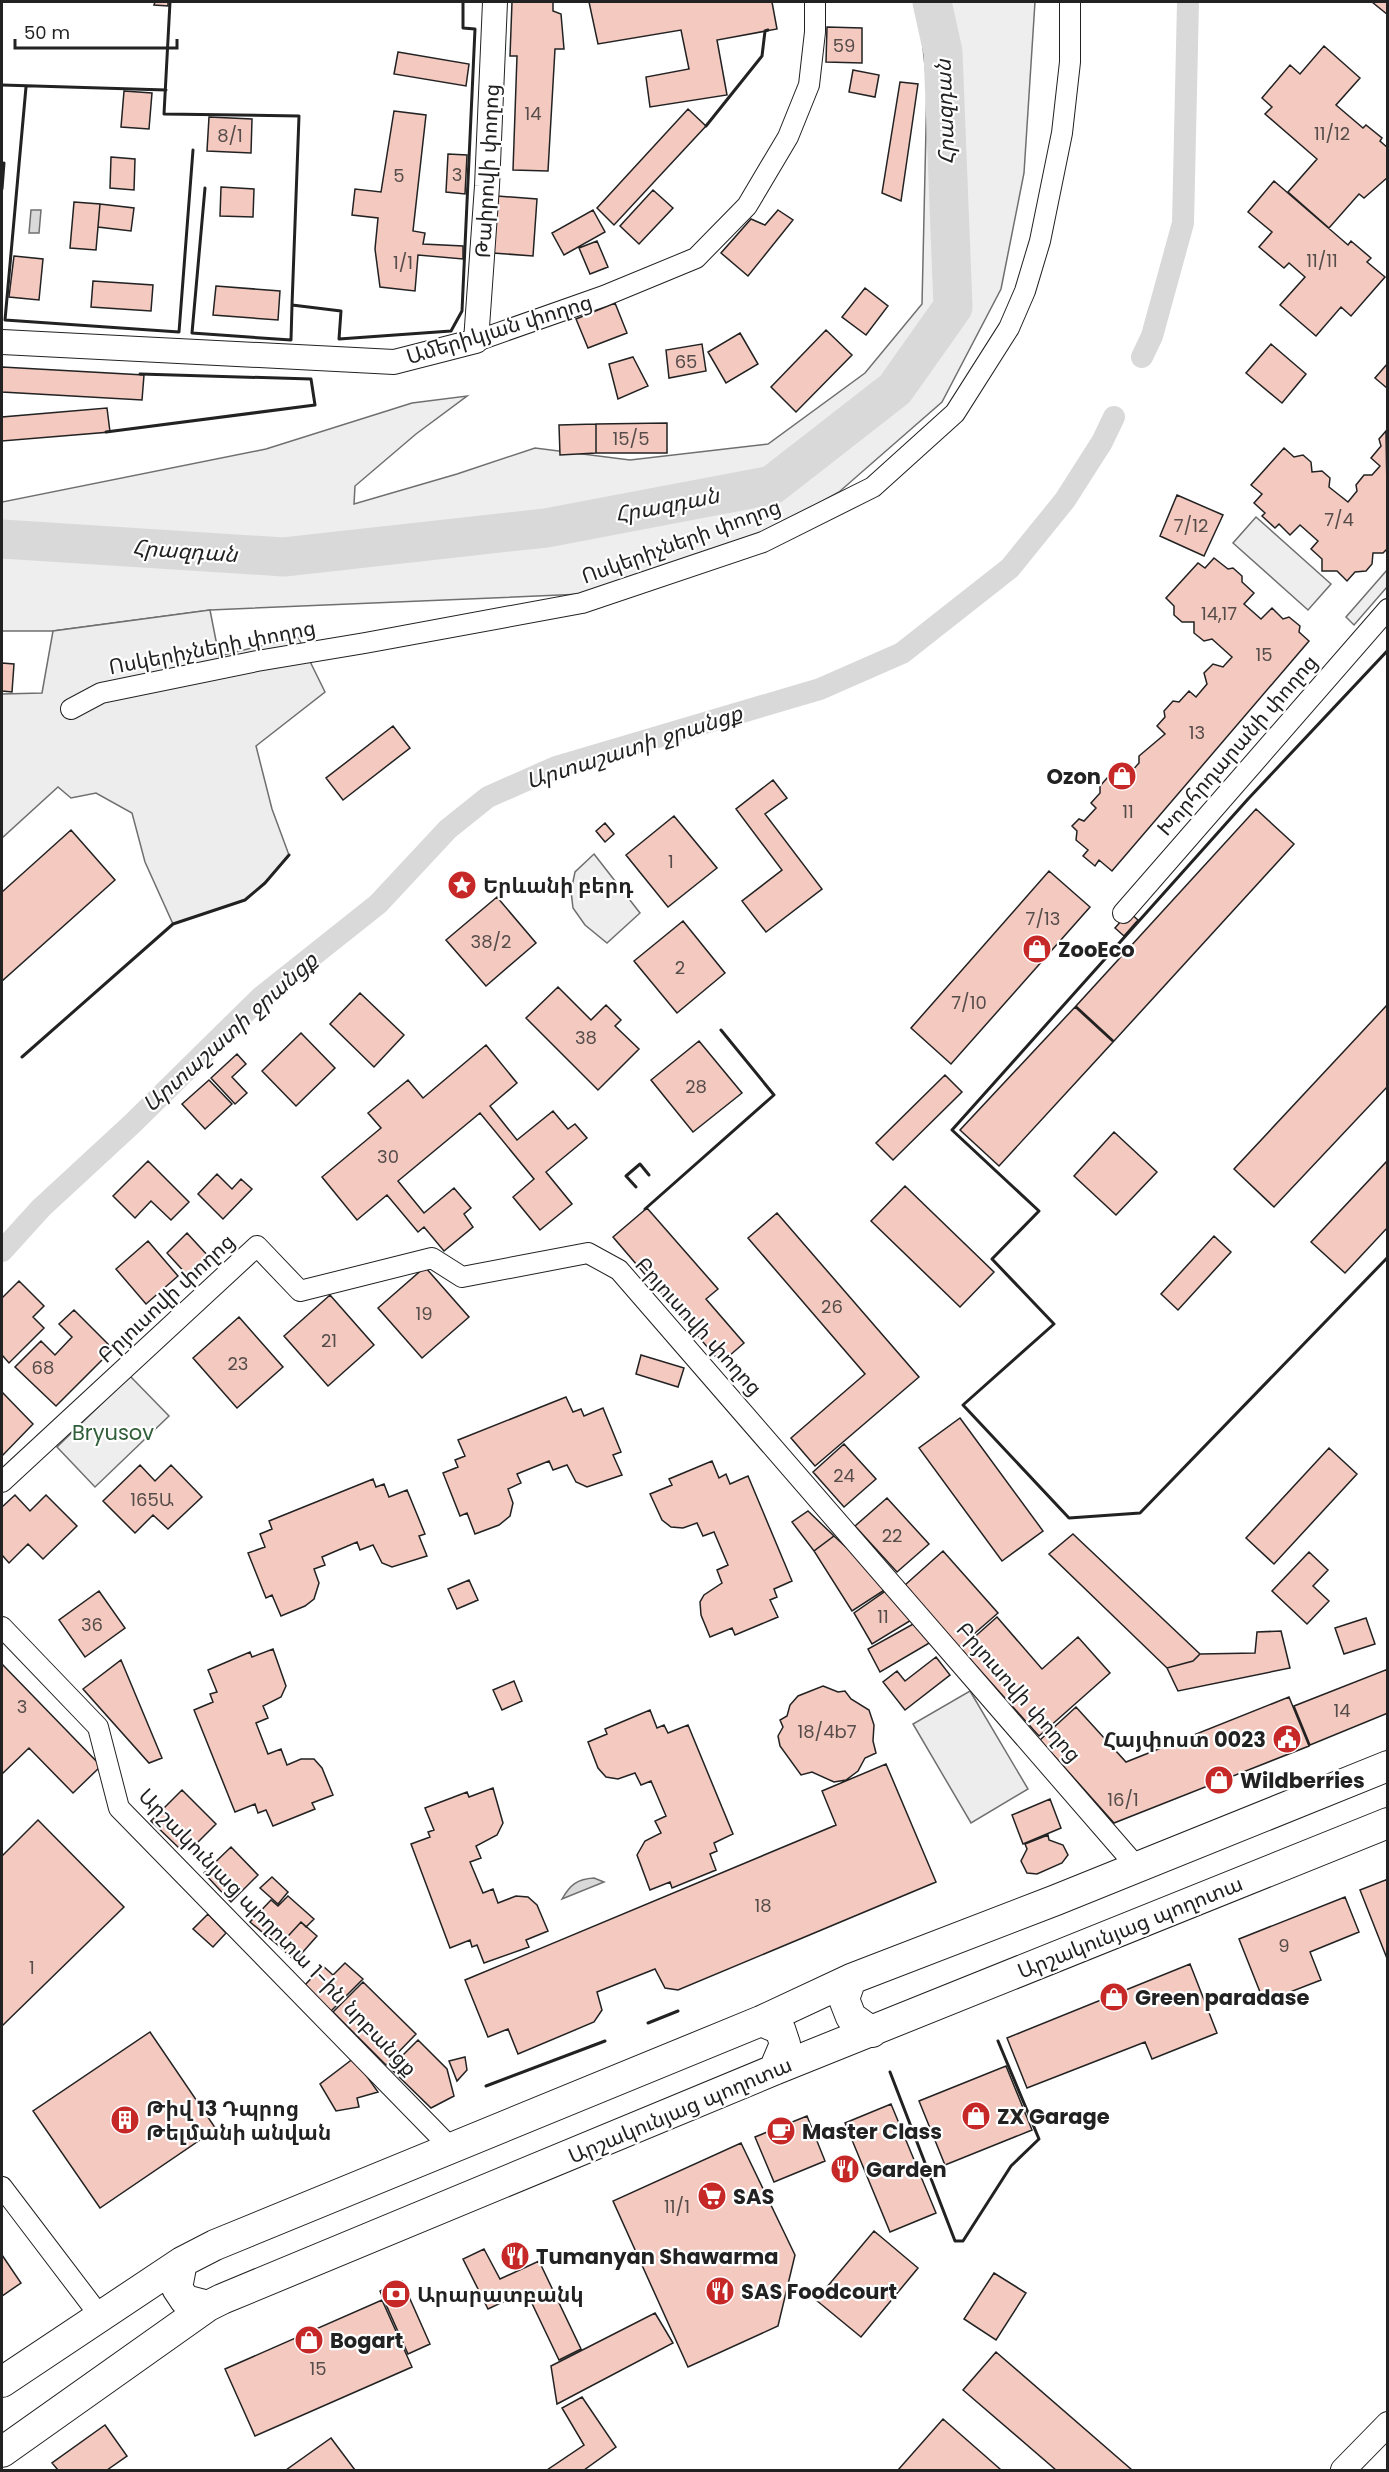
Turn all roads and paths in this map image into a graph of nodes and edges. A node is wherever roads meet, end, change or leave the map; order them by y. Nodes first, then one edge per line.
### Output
1 (495, 2) edge
2 (815, 2) edge
3 (1070, 2) edge
4 (476, 341) junction
5 (2, 342) edge
6 (1388, 609) edge
7 (71, 709) dead end
8 (1123, 913) dead end
9 (2, 1482) edge
10 (2, 1627) edge
11 (1388, 1766) edge
12 (1388, 1823) edge
13 (1137, 1866) junction
14 (851, 1979) junction
15 (761, 2021) junction
16 (872, 2032) junction
17 (774, 2070) junction
18 (452, 2150) junction
19 (2, 2187) edge
20 (182, 2262) junction
21 (208, 2306) junction
22 (100, 2316) junction
23 (2, 2382) edge
24 (1388, 2424) edge
25 (2, 2452) edge
26 (1343, 2470) edge

1 - 4 street, Թաիրովի փողոց
2 - 4 street, Ամերիկյան փողոց
3 - 7 street, Ոսկերիչների փողոց
4 - 5 street, Ամերիկյան փողոց
6 - 8 street, Խորհրդարանի փողոց
9 - 13 street, Բրյուսովի փողոց
10 - 18 street, Արշակունյաց պողոտա 1-ին նրբանցք
11 - 13 main road
12 - 16 main road, Արշակունյաց պողոտա
13 - 14 main road
14 - 15 main road
14 - 16 main road
15 - 17 main road
15 - 18 main road
16 - 17 main road, Արշակունյաց պողոտա
17 - 21 main road, Արշակունյաց պողոտա
18 - 20 main road
19 - 22 street
20 - 21 main road
20 - 22 main road
21 - 25 main road, Արշակունյաց պողոտա
22 - 23 main road
24 - 26 street

